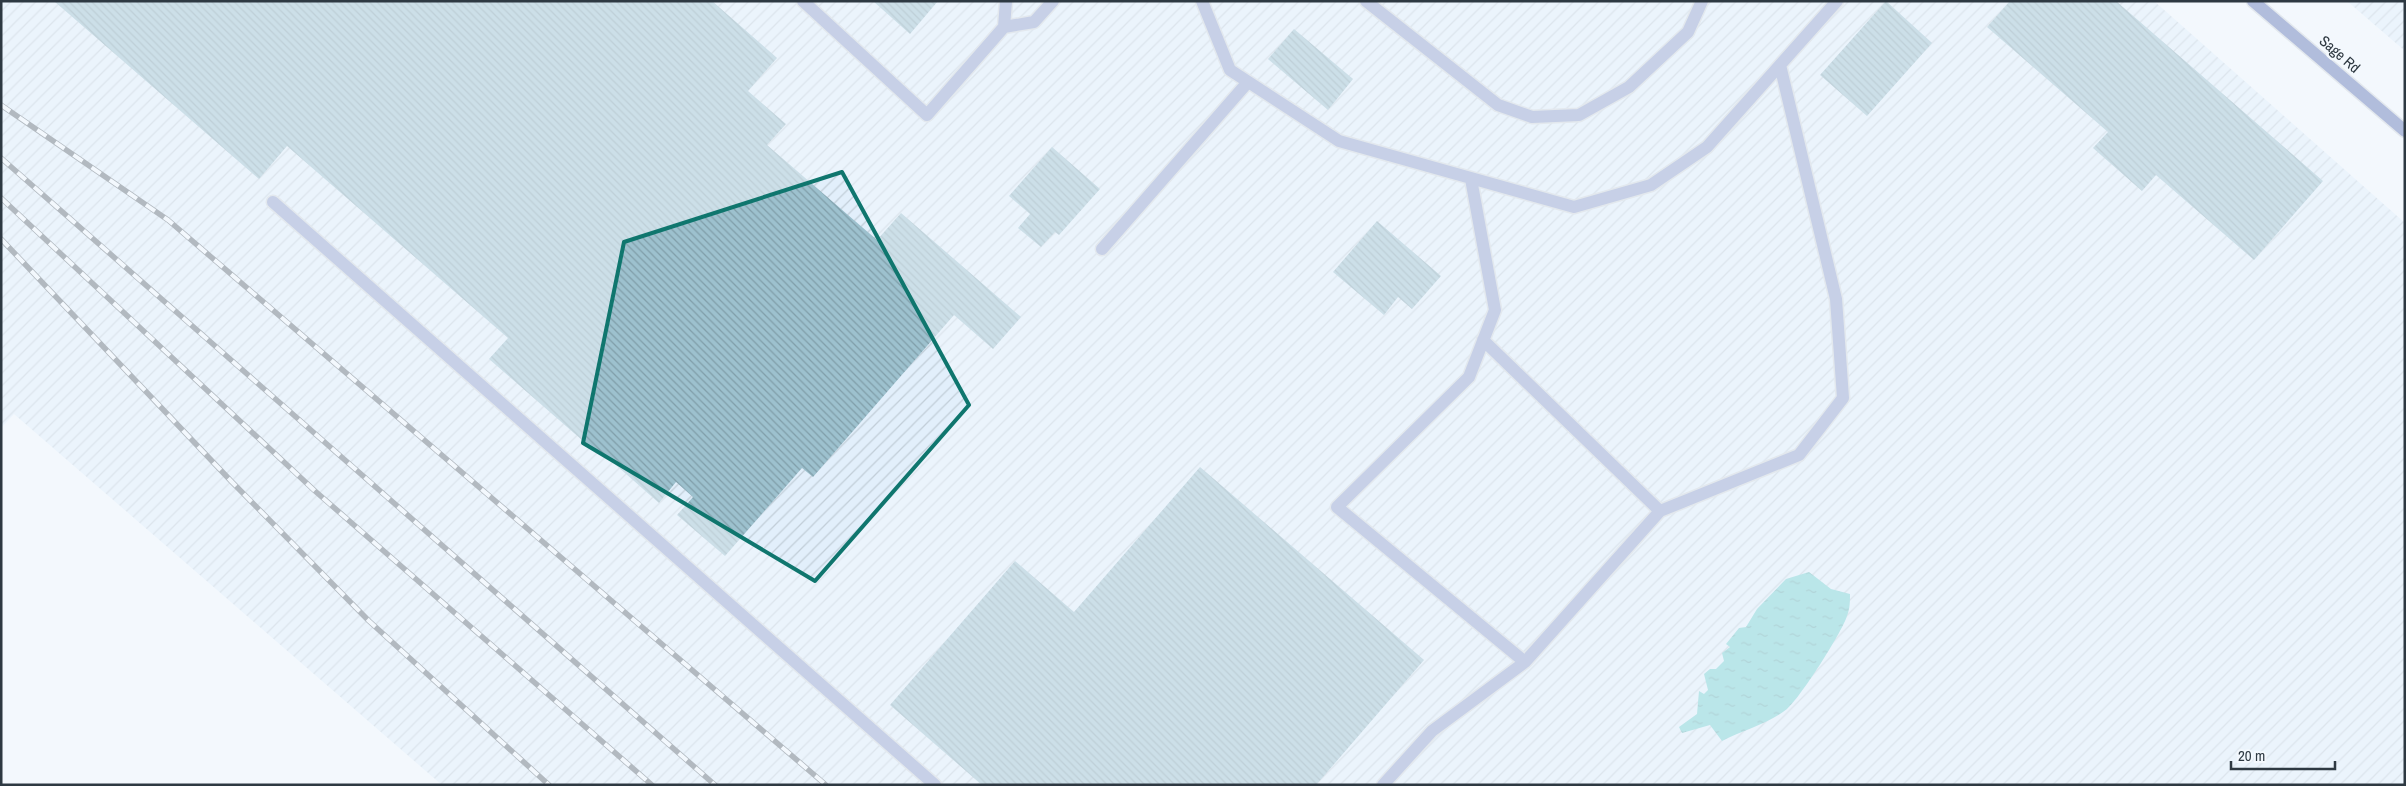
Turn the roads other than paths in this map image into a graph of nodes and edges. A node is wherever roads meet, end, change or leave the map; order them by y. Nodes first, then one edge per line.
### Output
1 (803, 1) edge
2 (1006, 1) edge
3 (1053, 1) edge
4 (1202, 1) edge
5 (1366, 1) edge
6 (1702, 1) edge
7 (1837, 1) edge
8 (2253, 1) edge
9 (1004, 27) junction
10 (1780, 65) junction
11 (1248, 82) junction
12 (2405, 131) edge
13 (1471, 179) junction
14 (273, 202) dead end
15 (1102, 249) dead end
16 (1483, 340) junction
17 (1660, 510) junction
18 (1525, 662) junction
19 (935, 785) edge
20 (1383, 785) edge

1 - 9 lane
2 - 9 lane
3 - 9 lane
4 - 11 lane
5 - 6 lane
7 - 10 lane
8 - 12 main road, Sage Rd
10 - 13 lane
10 - 17 lane
11 - 13 lane
11 - 15 lane
13 - 16 lane
14 - 19 lane
16 - 17 lane
16 - 18 lane
17 - 18 lane
18 - 20 lane

